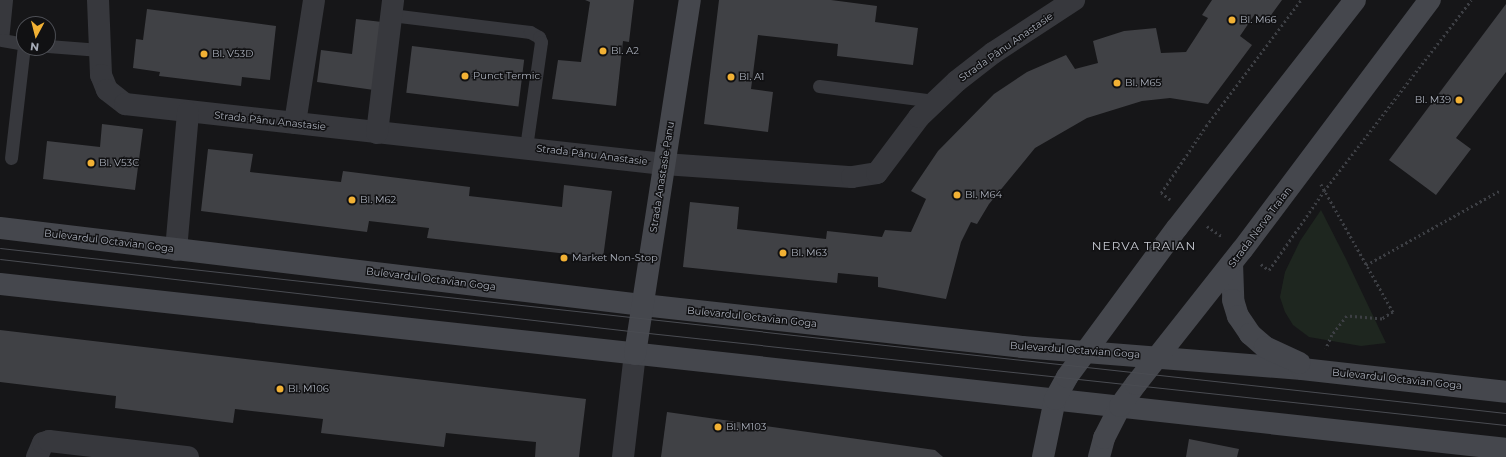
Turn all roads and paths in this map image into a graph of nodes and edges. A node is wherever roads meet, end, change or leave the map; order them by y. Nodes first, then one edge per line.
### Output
1 (6, 0) edge
2 (98, 0) edge
3 (314, 0) edge
4 (690, 0) edge
5 (1074, 0) edge
6 (1301, 0) edge
7 (1354, 0) edge
8 (1430, 0) edge
9 (1471, 0) edge
10 (392, 8) edge
11 (16, 43) edge
12 (56, 47) edge
13 (100, 50) junction
14 (23, 56) edge
15 (819, 86) dead end
16 (934, 101) junction
17 (188, 113) junction
18 (295, 123) junction
19 (377, 133) junction
20 (526, 147) junction
21 (11, 158) dead end
22 (1311, 159) junction
23 (664, 164) junction
24 (1501, 190) dead end
25 (1324, 191) junction
26 (1189, 213) junction
27 (0, 228) edge
28 (176, 250) junction
29 (1237, 257) junction
30 (1366, 265) junction
31 (0, 284) edge
32 (643, 305) junction
33 (1087, 350) junction
34 (636, 354) junction
35 (1158, 356) junction
36 (1318, 370) junction
37 (1506, 392) edge
38 (1055, 399) junction
39 (1120, 406) junction
40 (1398, 436) junction
41 (1506, 449) edge
42 (37, 457) edge
43 (188, 457) edge
44 (623, 457) edge
45 (1043, 457) edge
46 (1099, 457) edge
47 (1445, 457) edge

1 - 11 lane
2 - 13 street, Strada Pânu Anastasie
3 - 18 street
4 - 23 main road, Strada Anastasie Panu
5 - 16 street, Strada Pânu Anastasie
6 - 26 path
7 - 26 main road
8 - 22 main road, Strada Nerva Traian
9 - 25 path
10 - 19 street
10 - 20 lane
12 - 13 lane
13 - 17 street, Strada Pânu Anastasie
14 - 21 lane
15 - 16 lane
16 - 23 street, Strada Pânu Anastasie
17 - 18 street, Strada Pânu Anastasie
17 - 28 street
18 - 19 street, Strada Pânu Anastasie
19 - 20 street, Strada Pânu Anastasie
20 - 23 street, Strada Pânu Anastasie
22 - 25 path
22 - 29 main road, Strada Nerva Traian
23 - 32 main road, Strada Anastasie Panu
24 - 30 path
25 - 29 path
25 - 30 path
26 - 29 path
26 - 33 main road
27 - 28 main road, Bulevardul Octavian Goga
28 - 32 main road, Bulevardul Octavian Goga
29 - 35 main road, Strada Nerva Traian
29 - 36 main road
30 - 36 path
31 - 34 main road
32 - 33 main road, Bulevardul Octavian Goga
32 - 34 main road, Strada Anastasie Panu
33 - 35 main road, Bulevardul Octavian Goga
33 - 38 main road
34 - 38 main road
34 - 44 street
35 - 36 main road, Bulevardul Octavian Goga
35 - 39 main road, Strada Nerva Traian
36 - 37 main road, Bulevardul Octavian Goga
38 - 39 main road
38 - 45 main road
39 - 40 main road
39 - 46 main road, Strada Nerva Traian
40 - 41 main road
40 - 47 main road
42 - 43 street

